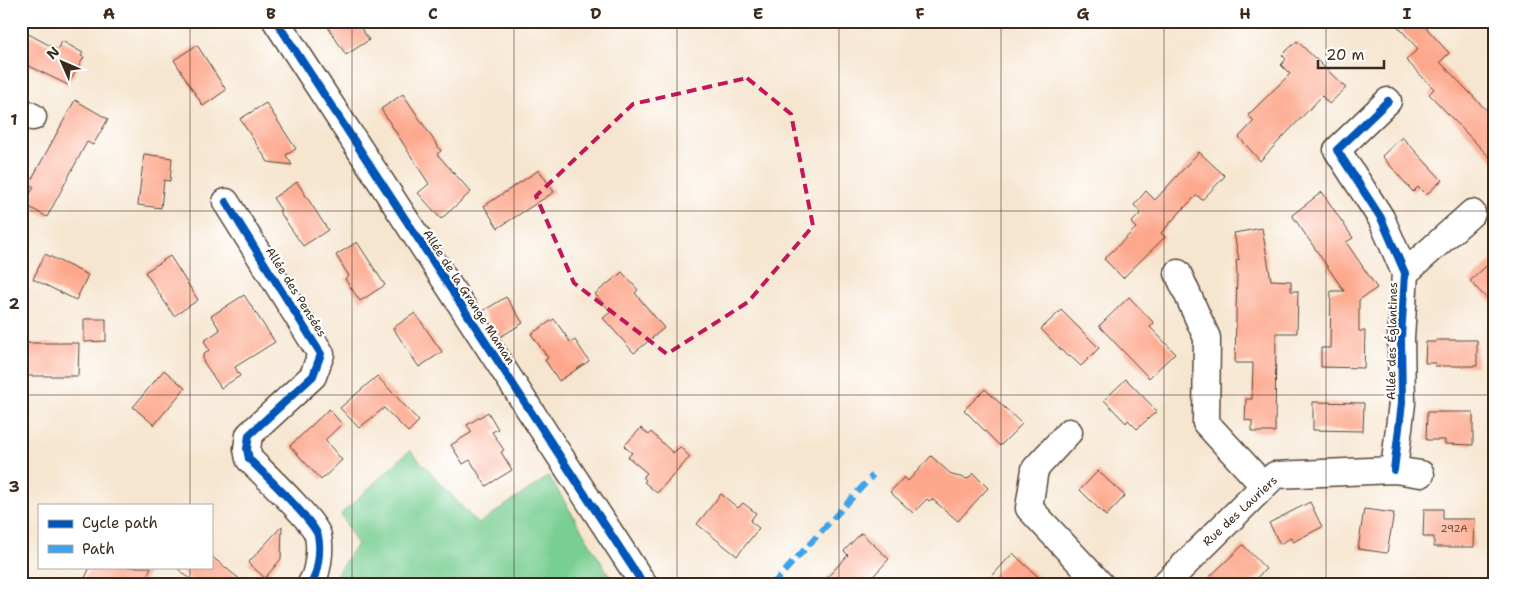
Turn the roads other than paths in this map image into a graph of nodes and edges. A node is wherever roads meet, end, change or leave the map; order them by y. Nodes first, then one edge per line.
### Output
1 (276, 21) edge
2 (1388, 101) dead end
3 (226, 202) dead end
4 (1472, 213) dead end
5 (1178, 272) dead end
6 (1405, 273) junction
7 (1069, 432) dead end
8 (1394, 470) junction
9 (1420, 474) dead end
10 (1264, 486) junction
11 (310, 585) edge
12 (644, 585) edge
13 (1101, 585) edge
14 (1164, 585) edge

1 - 12 street, Allée de la Grange Maman
2 - 6 street, Allée des Églantines
3 - 11 street, Allée des Pensées
4 - 6 street
5 - 10 street
6 - 8 street, Allée des Églantines
7 - 13 street
8 - 9 street, Rue des Lauriers
8 - 10 street, Rue des Lauriers
10 - 14 street, Rue des Lauriers

